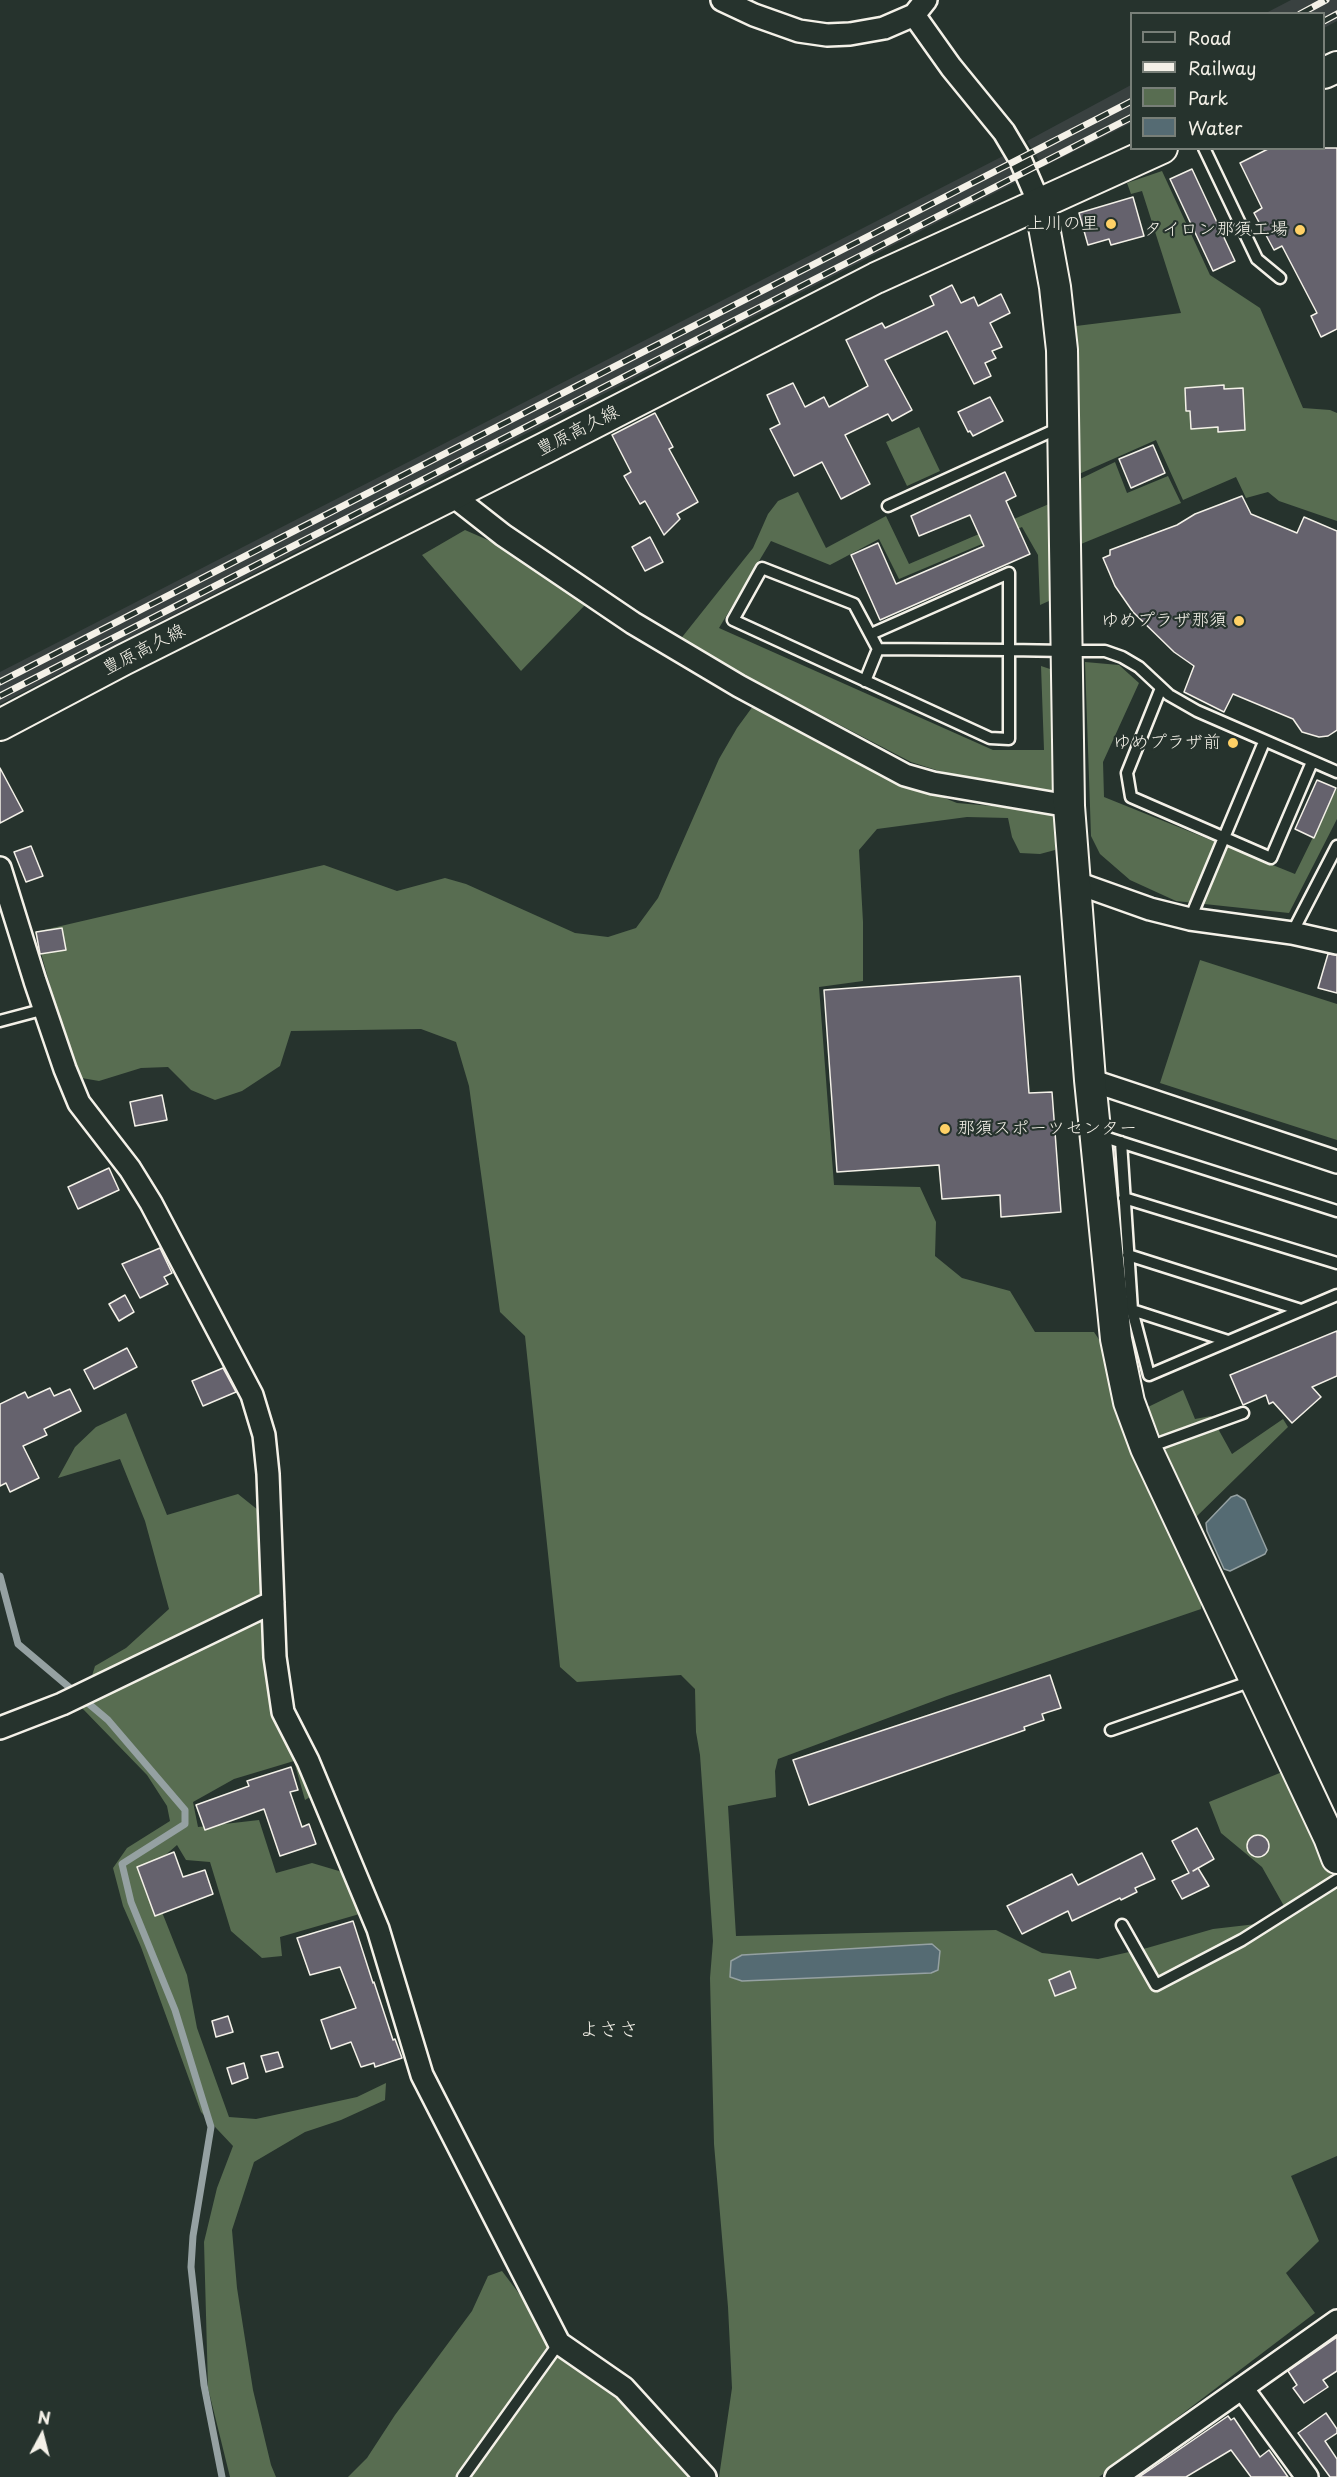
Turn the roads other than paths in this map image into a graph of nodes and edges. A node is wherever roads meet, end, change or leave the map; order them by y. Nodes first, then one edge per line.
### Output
1 (722, 0) edge
2 (920, 7) edge
3 (1158, 150) edge
4 (1205, 150) edge
5 (1040, 205) junction
6 (1280, 278) dead end
7 (1064, 426) junction
8 (452, 495) junction
9 (888, 506) dead end
10 (871, 634) junction
11 (878, 649) junction
12 (1009, 650) junction
13 (1066, 651) junction
14 (865, 681) junction
15 (1161, 688) junction
16 (0, 724) edge
17 (1264, 742) junction
18 (1312, 762) junction
19 (1337, 772) edge
20 (1069, 806) junction
21 (1224, 838) junction
22 (1337, 846) edge
23 (0, 868) edge
24 (1074, 882) junction
25 (1190, 919) junction
26 (1292, 933) junction
27 (1337, 943) edge
28 (45, 1009) junction
29 (0, 1021) edge
30 (1090, 1080) junction
31 (1108, 1138) junction
32 (1337, 1162) edge
33 (1124, 1198) junction
34 (1337, 1210) edge
35 (1128, 1255) junction
36 (1337, 1263) edge
37 (1337, 1295) edge
38 (1132, 1310) junction
39 (1301, 1310) junction
40 (1228, 1341) junction
41 (1243, 1413) dead end
42 (1146, 1448) junction
43 (273, 1602) junction
44 (1255, 1680) junction
45 (0, 1728) edge
46 (1111, 1730) dead end
47 (1337, 1858) edge
48 (1337, 1880) edge
49 (1122, 1925) dead end
50 (1337, 2321) edge
51 (559, 2343) junction
52 (1242, 2388) junction
53 (1126, 2474) edge
54 (463, 2477) edge
55 (705, 2477) edge
56 (1307, 2477) edge

1 - 2 street
2 - 5 street
3 - 5 street, 豊原高久線
4 - 6 lane
5 - 7 street
5 - 8 street, 豊原高久線
7 - 9 lane
7 - 13 street
8 - 16 street, 豊原高久線
8 - 20 street
10 - 11 lane
10 - 12 lane
10 - 14 lane
11 - 12 lane
11 - 14 lane
12 - 13 lane
12 - 14 lane
13 - 15 lane
13 - 20 street
15 - 17 lane
15 - 21 lane
17 - 18 lane
17 - 21 lane
18 - 19 lane
18 - 21 lane
20 - 24 street
21 - 25 lane
22 - 26 lane
23 - 28 street
24 - 25 street
24 - 30 street
25 - 26 street
26 - 27 street
28 - 29 lane
28 - 43 street
30 - 31 street
30 - 32 street
31 - 33 lane
31 - 34 lane
31 - 42 street
33 - 35 lane
33 - 36 lane
35 - 38 lane
35 - 39 lane
37 - 39 lane
38 - 40 lane
38 - 40 lane
39 - 40 lane
41 - 42 lane
42 - 44 street
43 - 45 street
43 - 51 street
44 - 46 lane
44 - 47 street
48 - 49 lane
50 - 52 street
51 - 54 lane
51 - 55 street
52 - 53 street
52 - 56 street

